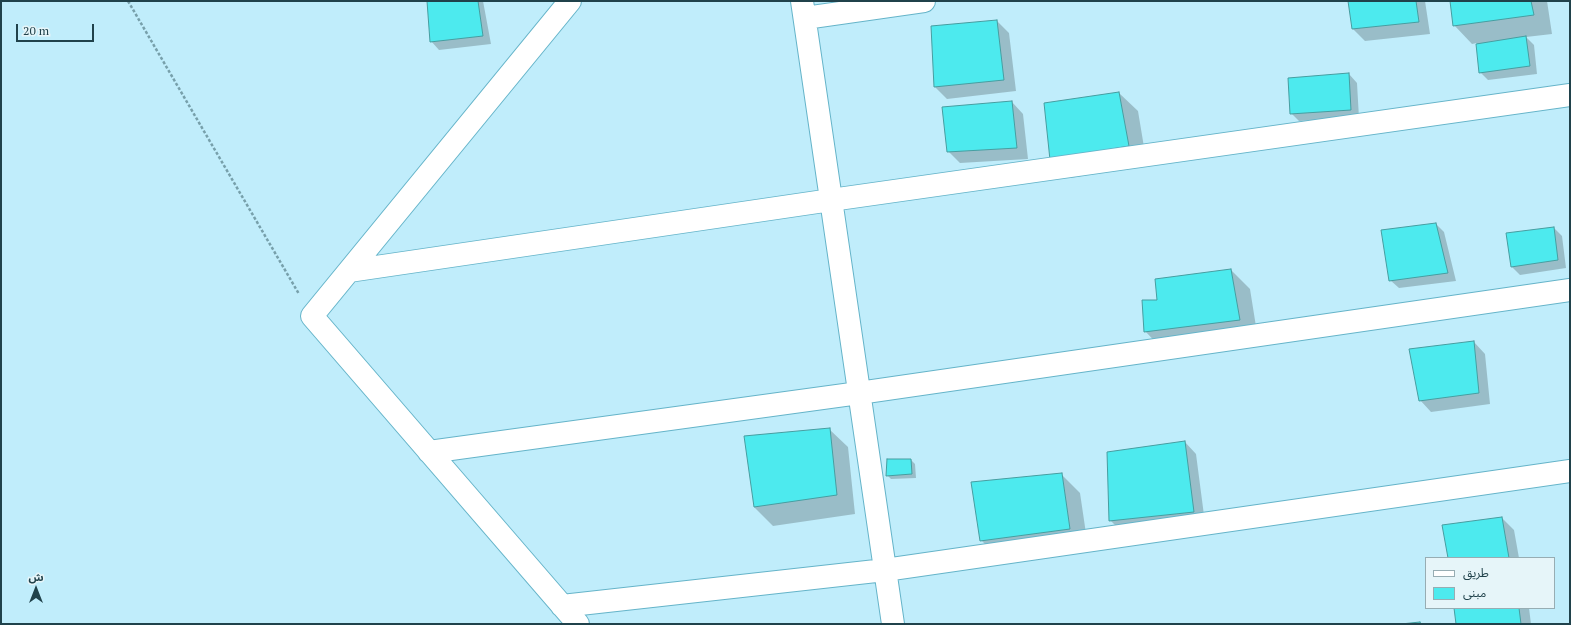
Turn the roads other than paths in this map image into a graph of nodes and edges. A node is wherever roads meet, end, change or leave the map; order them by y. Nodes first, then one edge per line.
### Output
1 (570, 1) edge
2 (924, 1) edge
3 (803, 10) edge
4 (1570, 95) edge
5 (831, 200) junction
6 (349, 271) junction
7 (1570, 290) edge
8 (859, 393) junction
9 (429, 452) junction
10 (1570, 471) edge
11 (885, 570) junction
12 (562, 606) junction
13 (578, 624) edge
14 (893, 624) edge

1 - 6 street
2 - 3 street
3 - 5 street
4 - 5 street
5 - 6 street
5 - 8 street
6 - 9 street
7 - 8 street
8 - 9 street
8 - 11 street
9 - 12 street
10 - 11 street
11 - 12 street
11 - 14 street
12 - 13 street

